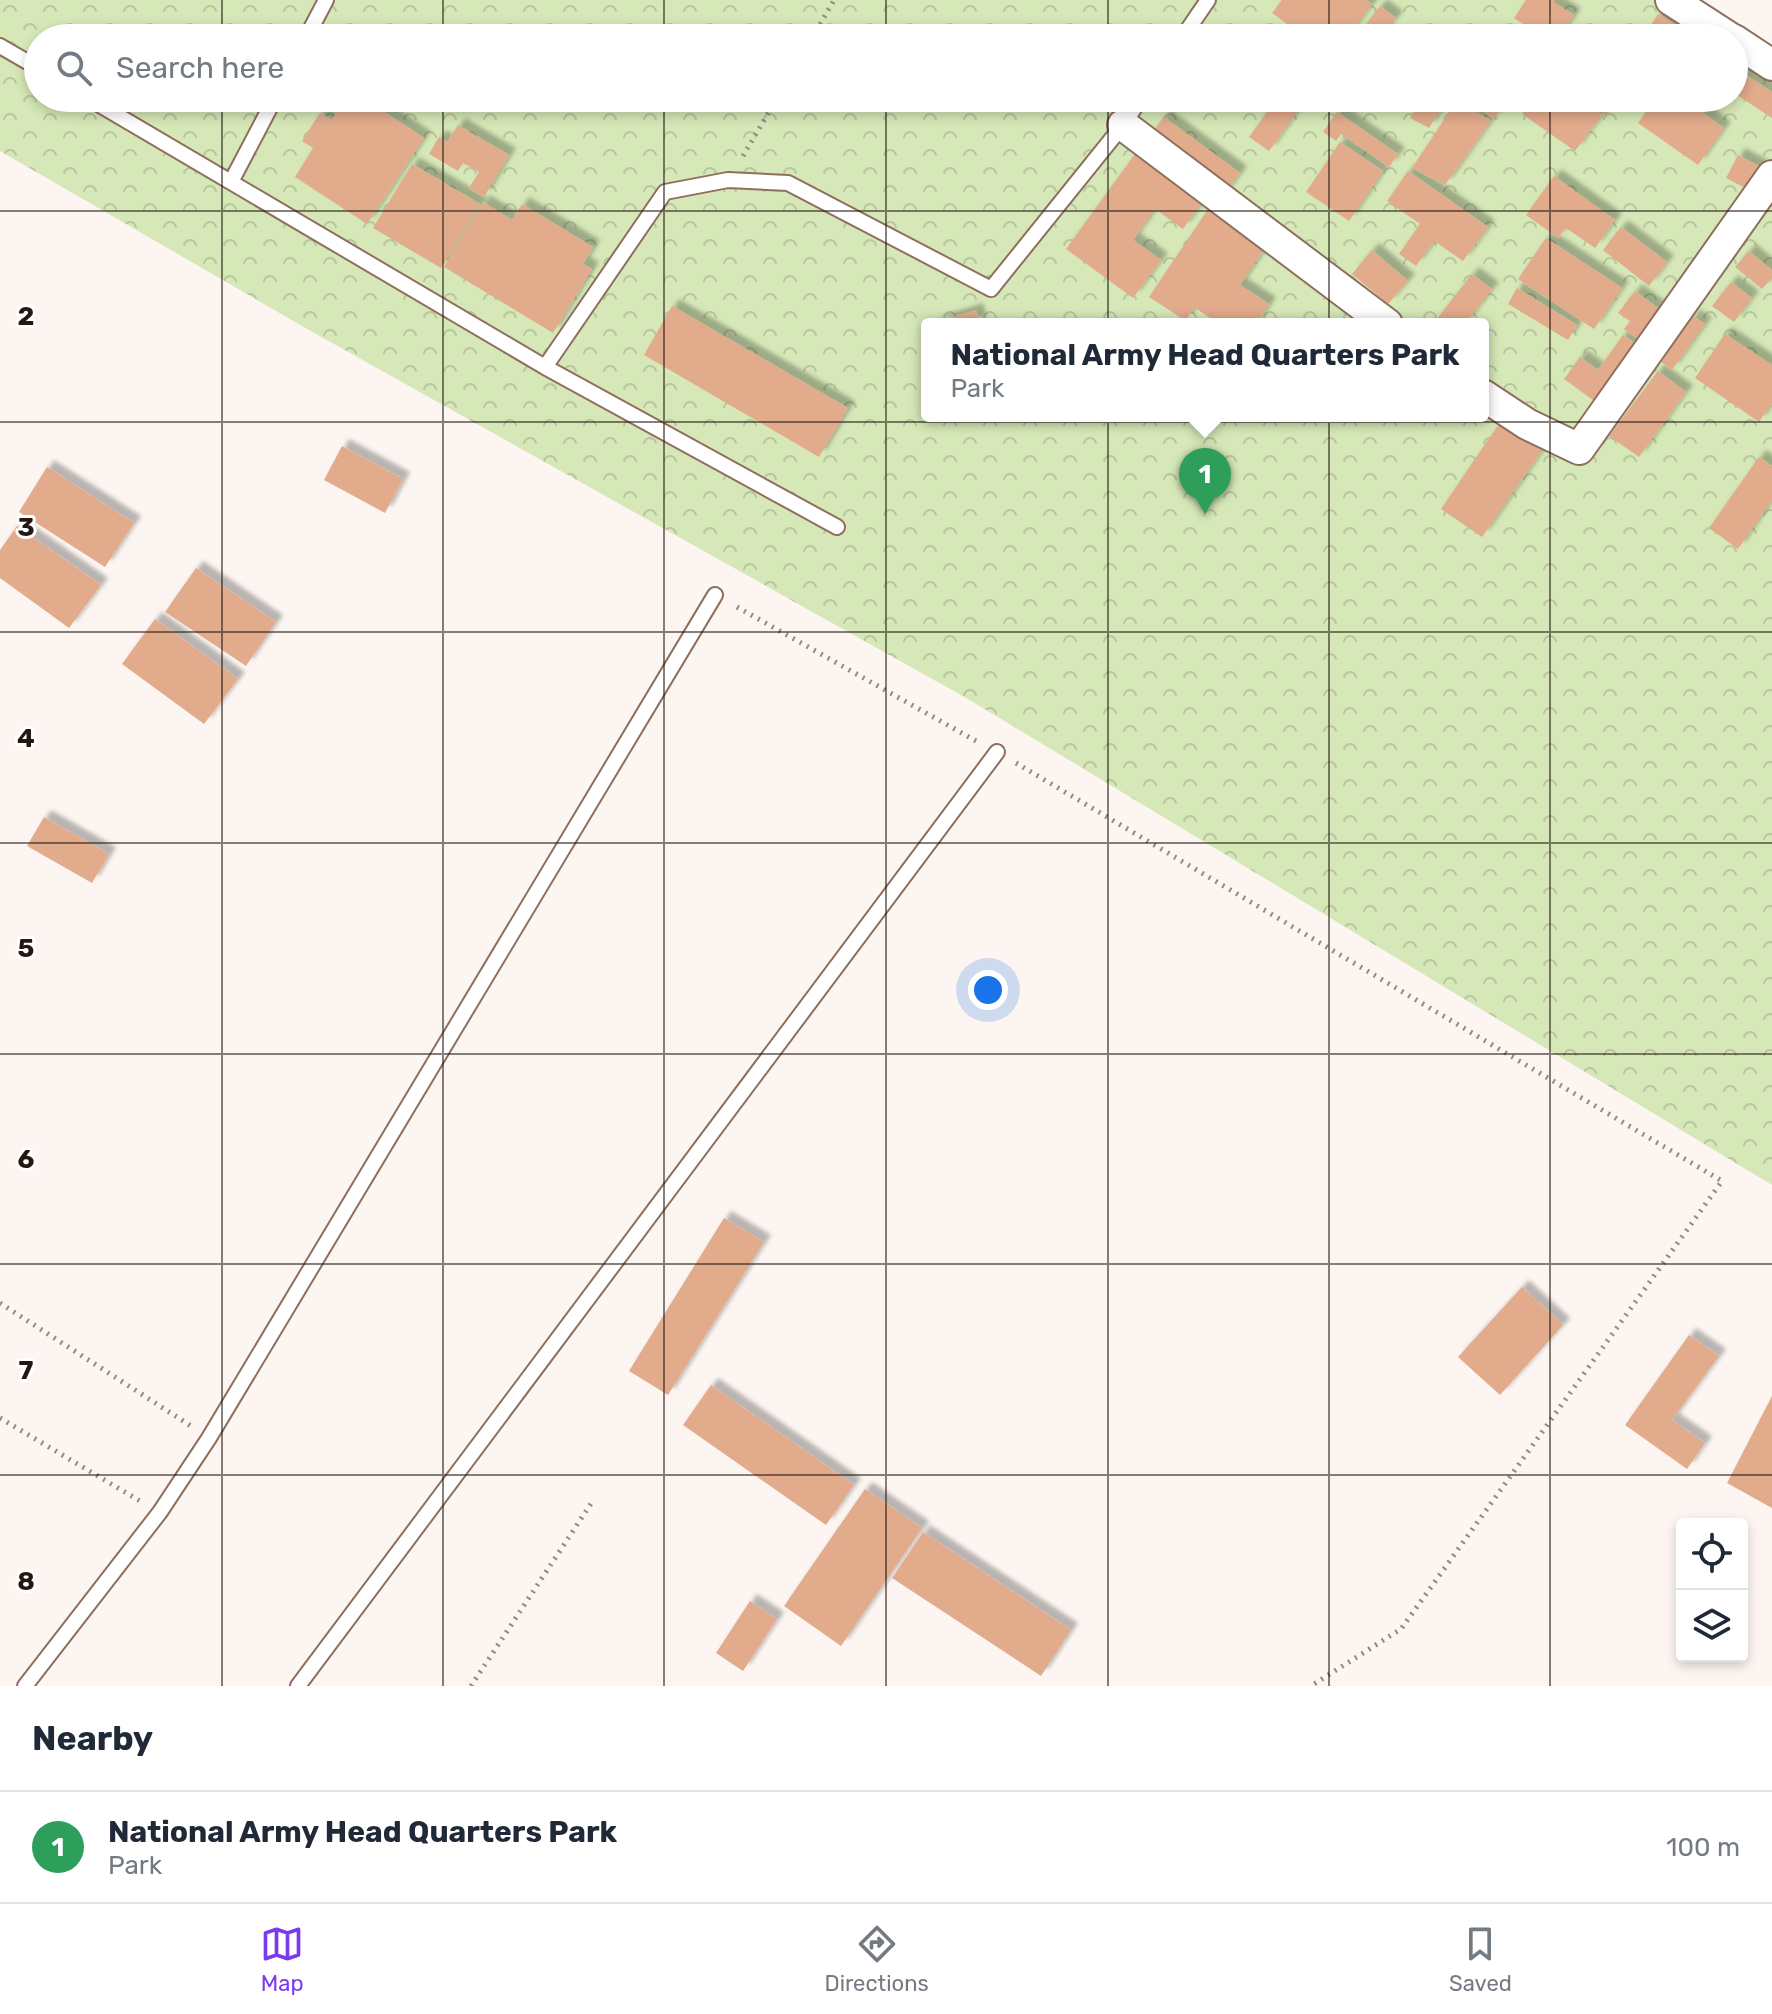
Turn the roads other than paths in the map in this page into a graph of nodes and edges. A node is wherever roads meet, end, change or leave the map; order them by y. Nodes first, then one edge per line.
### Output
1 (326, 0) edge
2 (1208, 0) edge
3 (1671, 0) edge
4 (313, 24) edge
5 (1192, 24) edge
6 (1709, 24) edge
7 (0, 46) edge
8 (1748, 49) edge
9 (24, 60) edge
10 (1772, 65) edge
11 (112, 112) edge
12 (268, 112) edge
13 (1132, 112) edge
14 (1123, 125) junction
15 (1772, 176) edge
16 (231, 182) junction
17 (1379, 318) edge
18 (545, 367) junction
19 (1489, 399) edge
20 (837, 527) dead end
21 (715, 595) road end
22 (997, 752) road end
23 (25, 1686) edge
24 (298, 1686) edge

1 - 4 lane
2 - 5 lane
3 - 6 street
7 - 9 lane
8 - 10 street
11 - 16 lane
12 - 16 lane
13 - 14 lane
14 - 17 street
14 - 18 lane
15 - 19 street
16 - 18 lane
18 - 20 lane
21 - 23 lane
22 - 24 lane

